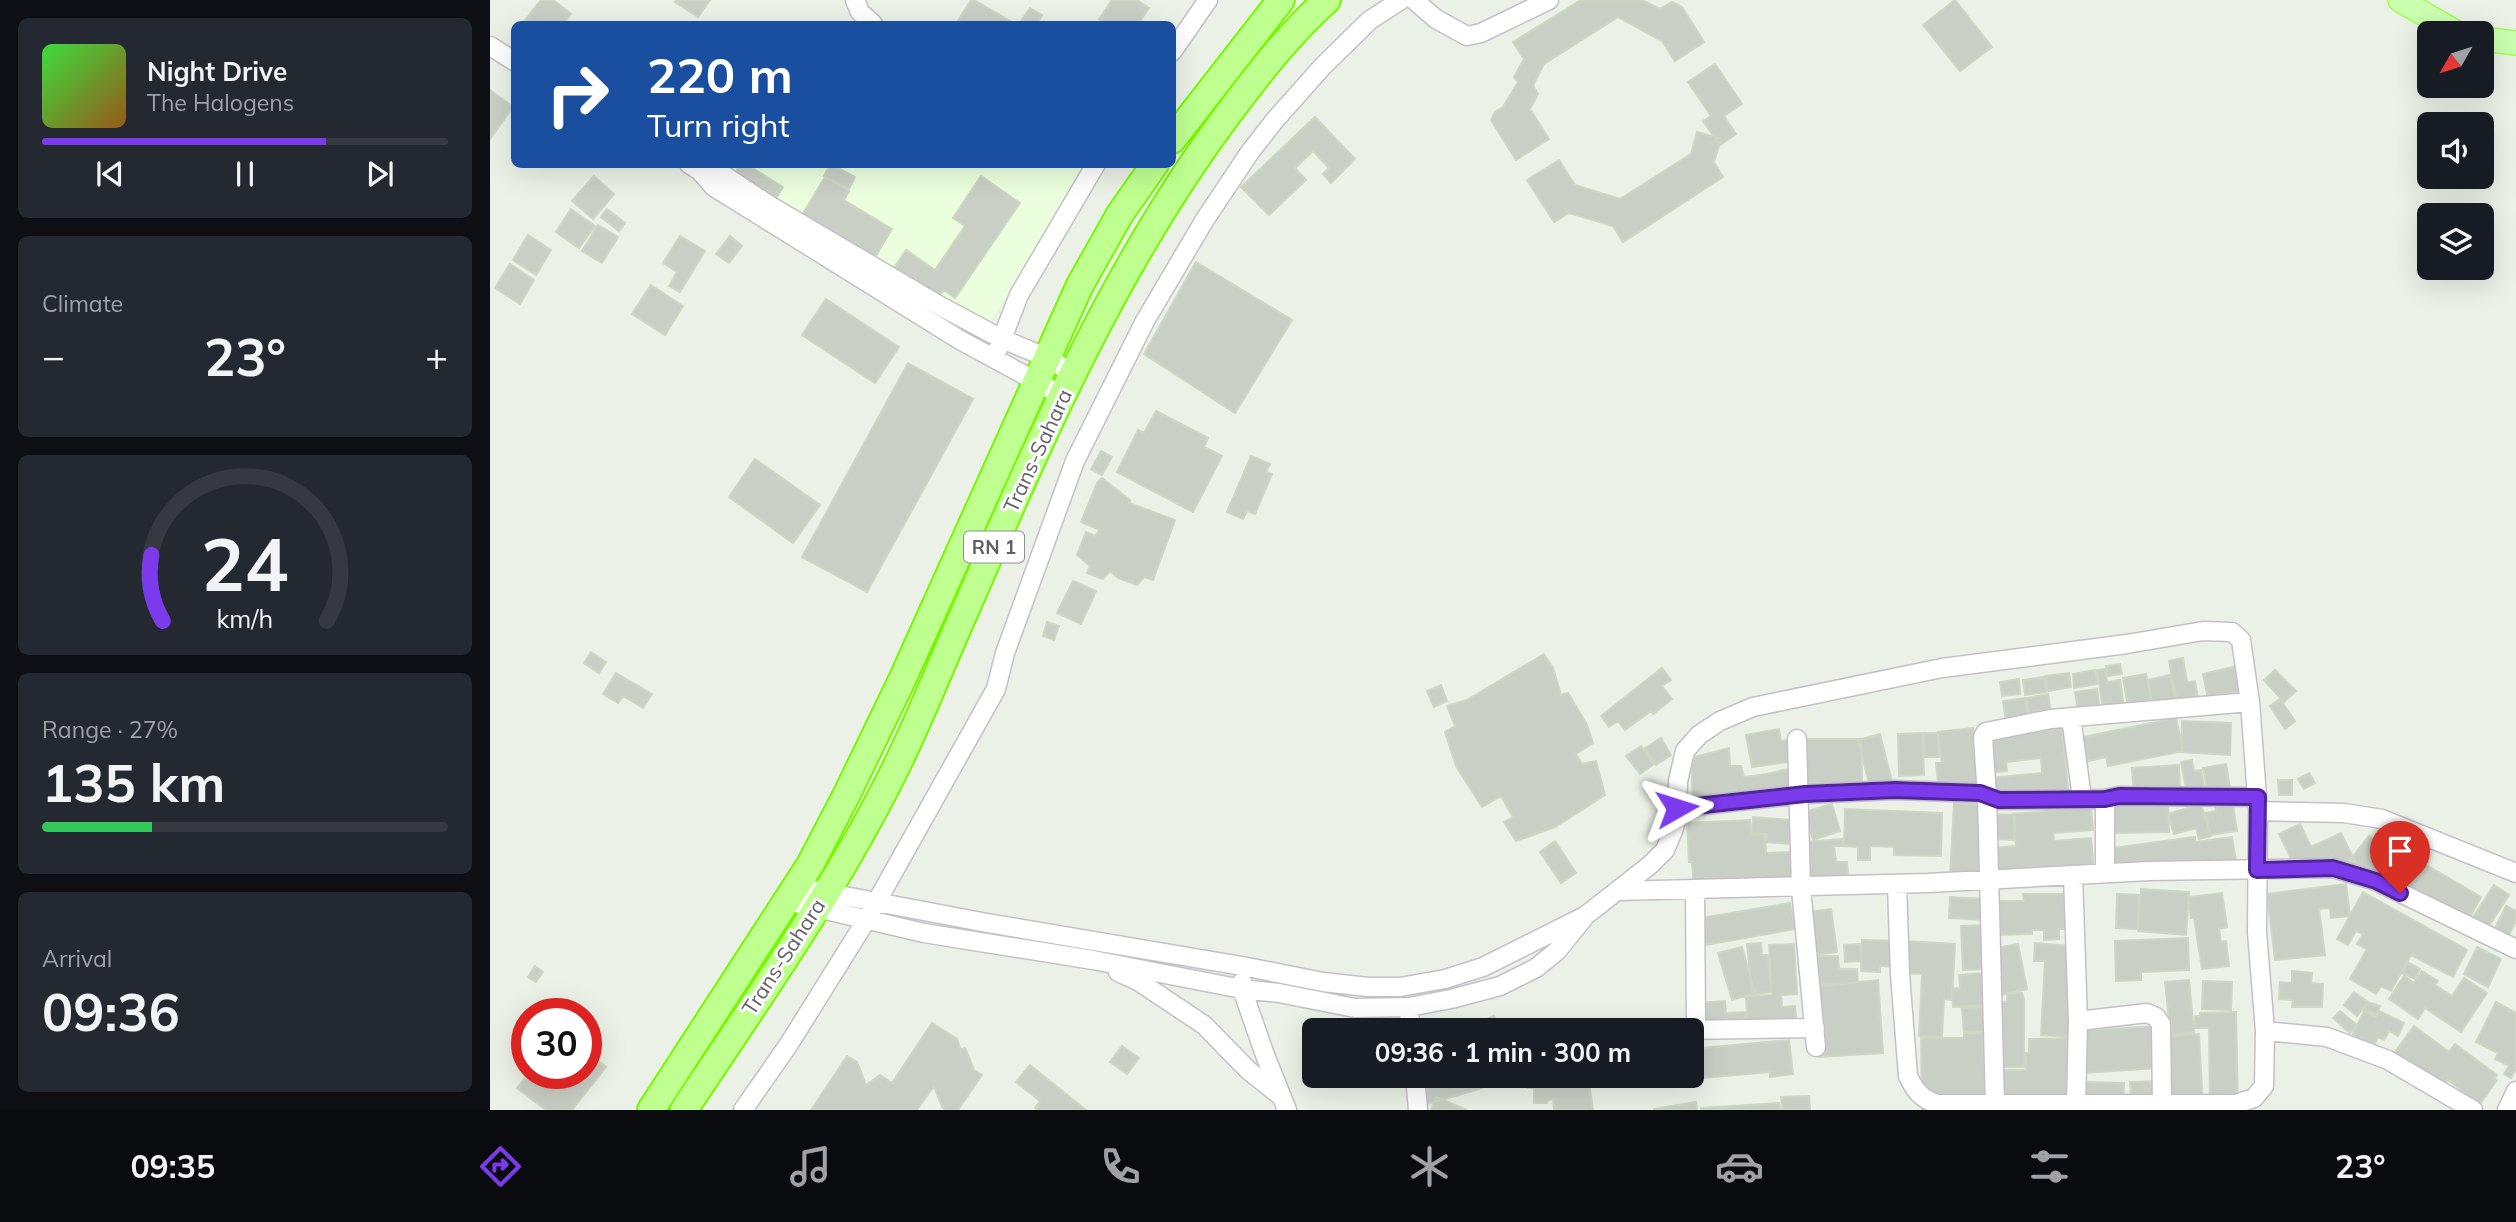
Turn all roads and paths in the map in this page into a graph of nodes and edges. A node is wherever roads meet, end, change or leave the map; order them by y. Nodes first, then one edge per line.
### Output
1 (855, 0) edge
2 (1208, 0) edge
3 (1281, 0) edge
4 (1327, 0) edge
5 (1401, 0) edge
6 (1414, 0) edge
7 (1549, 0) edge
8 (2400, 0) edge
9 (870, 21) edge
10 (2436, 21) edge
11 (2494, 40) edge
12 (2516, 43) edge
13 (490, 46) edge
14 (1176, 46) edge
15 (511, 59) edge
16 (1176, 135) edge
17 (694, 168) edge
18 (1093, 168) edge
19 (1152, 168) edge
20 (937, 315) junction
21 (1002, 339) junction
22 (994, 358) junction
23 (1042, 370) junction
24 (1068, 385) junction
25 (2250, 702) junction
26 (2071, 717) junction
27 (1797, 739) dead end
28 (1797, 795) junction
29 (1987, 797) junction
30 (2082, 798) junction
31 (2105, 799) junction
32 (2258, 804) junction
33 (1677, 808) junction
34 (2257, 870) junction
35 (2105, 873) junction
36 (2516, 873) edge
37 (2073, 875) junction
38 (1988, 880) junction
39 (1896, 884) junction
40 (1801, 888) junction
41 (1695, 889) junction
42 (1618, 891) junction
43 (792, 894) junction
44 (821, 901) junction
45 (877, 901) junction
46 (1585, 916) junction
47 (867, 919) junction
48 (2516, 949) edge
49 (1093, 960) junction
50 (1242, 966) junction
51 (1242, 989) junction
52 (1409, 1007) junction
53 (1409, 1018) edge
54 (1696, 1018) edge
55 (2078, 1021) junction
56 (1704, 1028) edge
57 (1815, 1028) junction
58 (2265, 1031) junction
59 (1815, 1047) dead end
60 (1417, 1088) edge
61 (2516, 1091) edge
62 (1284, 1103) edge
63 (2162, 1104) junction
64 (1995, 1105) junction
65 (2076, 1105) junction
66 (651, 1110) edge
67 (684, 1110) edge
68 (743, 1110) edge
69 (1418, 1110) edge
70 (2473, 1110) edge
71 (2507, 1110) edge

1 - 9 street
2 - 14 street
3 - 16 highway
4 - 24 highway, Trans-Sahara / RN 1
5 - 45 street
6 - 7 street
8 - 10 main road
11 - 12 main road
13 - 15 street
17 - 20 street
18 - 21 street
19 - 23 highway, Trans-Sahara / RN 1
20 - 21 street
20 - 22 street
21 - 22 street
21 - 23 street
22 - 23 street
23 - 24 street
23 - 24 street
23 - 43 highway, Trans-Sahara / RN 1
24 - 44 highway, Trans-Sahara / RN 1
25 - 26 street
25 - 32 street
25 - 33 street
26 - 29 street
26 - 30 street
27 - 28 street
28 - 29 street
28 - 33 street
28 - 40 street
29 - 30 street
29 - 38 street
30 - 31 street
31 - 32 street
31 - 35 street
32 - 34 street
32 - 36 street
33 - 42 street
34 - 35 street
34 - 48 street
34 - 58 street
35 - 37 street
37 - 38 street
37 - 55 street
38 - 39 street
38 - 64 street
39 - 40 street
39 - 64 street
40 - 41 street
40 - 57 street
41 - 42 street
41 - 54 street
42 - 46 street
43 - 44 street
43 - 66 highway, Trans-Sahara / RN 1
44 - 45 street
44 - 47 street
44 - 67 highway, Trans-Sahara / RN 1
45 - 47 street
45 - 50 street
46 - 50 street
46 - 52 street
47 - 49 street
47 - 68 street
49 - 51 street
49 - 62 street
50 - 51 street
51 - 52 street
51 - 62 street
52 - 53 street
55 - 63 street
55 - 65 street
56 - 57 street
57 - 59 street
58 - 63 street
58 - 70 street
60 - 69 street
61 - 71 street
63 - 65 street
64 - 65 street

